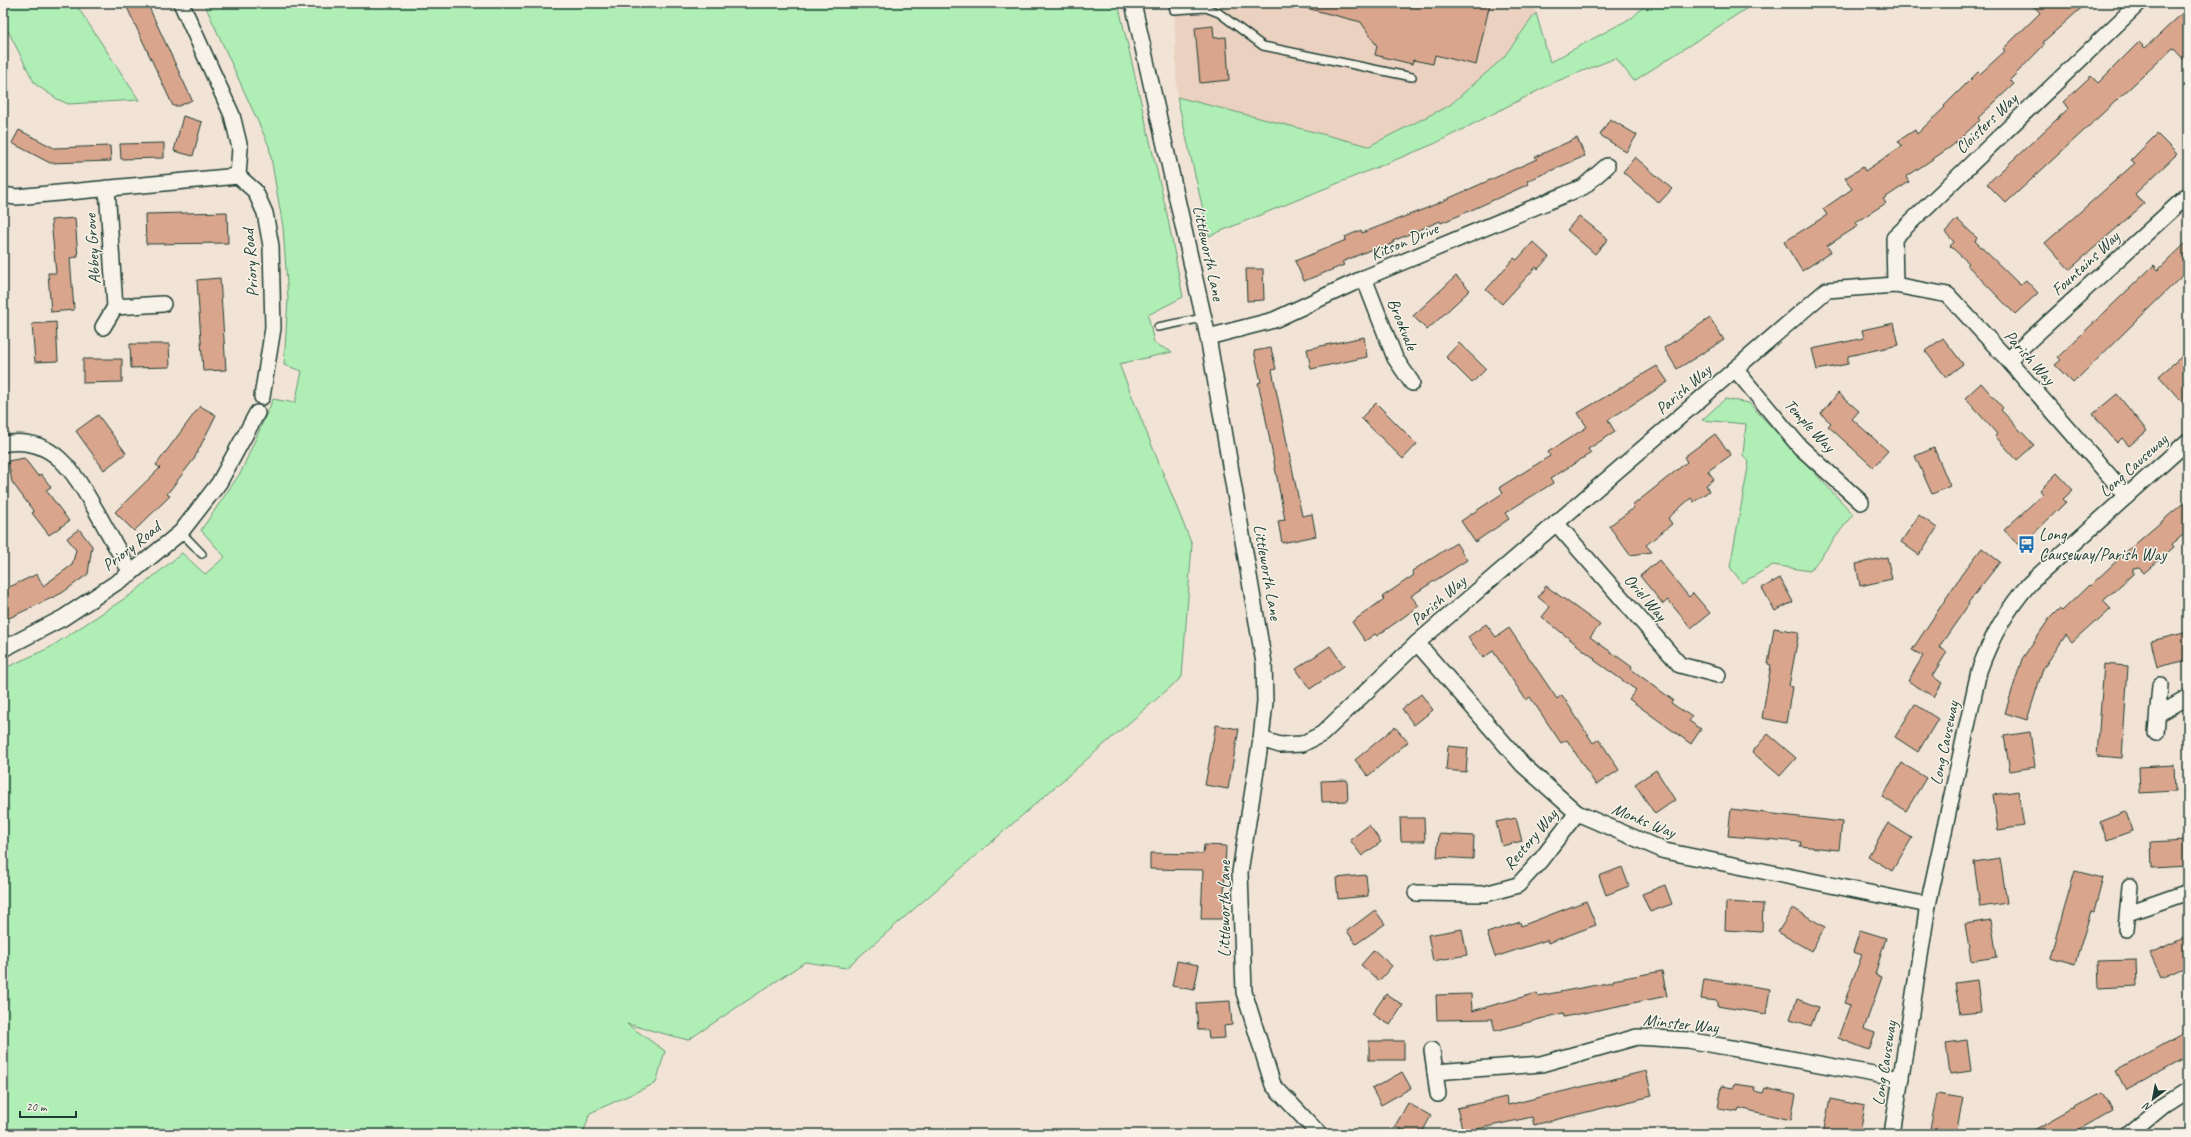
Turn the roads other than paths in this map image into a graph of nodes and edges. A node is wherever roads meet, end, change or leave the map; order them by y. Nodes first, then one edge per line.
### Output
1 (181, 3) edge
2 (1133, 3) edge
3 (1173, 3) edge
4 (2139, 3) edge
5 (1412, 77) dead end
6 (1607, 166) dead end
7 (238, 176) junction
8 (107, 188) junction
9 (3, 195) edge
10 (2188, 195) edge
11 (1364, 278) junction
12 (1895, 285) junction
13 (163, 304) dead end
14 (115, 307) junction
15 (1204, 318) junction
16 (103, 327) dead end
17 (1158, 327) dead end
18 (1208, 337) junction
19 (2008, 360) junction
20 (1735, 369) junction
21 (1412, 383) dead end
22 (262, 397) dead end
23 (257, 414) dead end
24 (2188, 441) edge
25 (3, 444) edge
26 (2127, 496) junction
27 (1861, 502) dead end
28 (1556, 524) junction
29 (181, 532) junction
30 (202, 554) dead end
31 (131, 573) junction
32 (1417, 643) junction
33 (3, 649) edge
34 (1718, 675) dead end
35 (2160, 685) dead end
36 (2188, 698) edge
37 (2158, 714) junction
38 (2156, 733) dead end
39 (1261, 739) junction
40 (1577, 813) junction
41 (2130, 886) dead end
42 (2188, 892) edge
43 (1416, 893) dead end
44 (1928, 905) junction
45 (2128, 913) junction
46 (2126, 930) dead end
47 (1432, 1050) dead end
48 (1435, 1072) junction
49 (1900, 1079) junction
50 (2188, 1090) edge
51 (1438, 1094) dead end
52 (1319, 1134) edge
53 (1892, 1134) edge
54 (2129, 1134) edge

1 - 7 street
2 - 15 street, Littleworth Lane
3 - 5 lane
4 - 12 street, Cloisters Way
6 - 11 street, Kitson Drive
7 - 8 street
7 - 22 street, Priory Road
8 - 9 street
8 - 14 street, Abbey Grove
10 - 19 street, Fountains Way
11 - 18 street, Kitson Drive
11 - 21 street, Brookvale
12 - 19 street, Parish Way
12 - 20 street, Parish Way
13 - 14 street
14 - 16 street
15 - 17 lane
15 - 18 street, Littleworth Lane
18 - 39 street, Littleworth Lane
19 - 26 street, Parish Way
20 - 27 street, Temple Way
20 - 28 street, Parish Way
23 - 29 street, Priory Road
24 - 26 street, Long Causeway
25 - 31 street
26 - 44 street, Long Causeway
28 - 32 street, Parish Way
28 - 34 street, Oriel Way
29 - 30 lane
29 - 31 street, Priory Road
31 - 33 street, Priory Road
32 - 39 street, Parish Way
32 - 40 street, Monks Way
35 - 37 street
36 - 37 street
37 - 38 street
39 - 52 street, Littleworth Lane
40 - 43 street, Rectory Way
40 - 44 street, Monks Way
41 - 45 street
42 - 45 street
44 - 49 street, Long Causeway
45 - 46 street
47 - 48 street
48 - 49 street, Minster Way
48 - 51 street
49 - 53 street, Long Causeway
50 - 54 street

